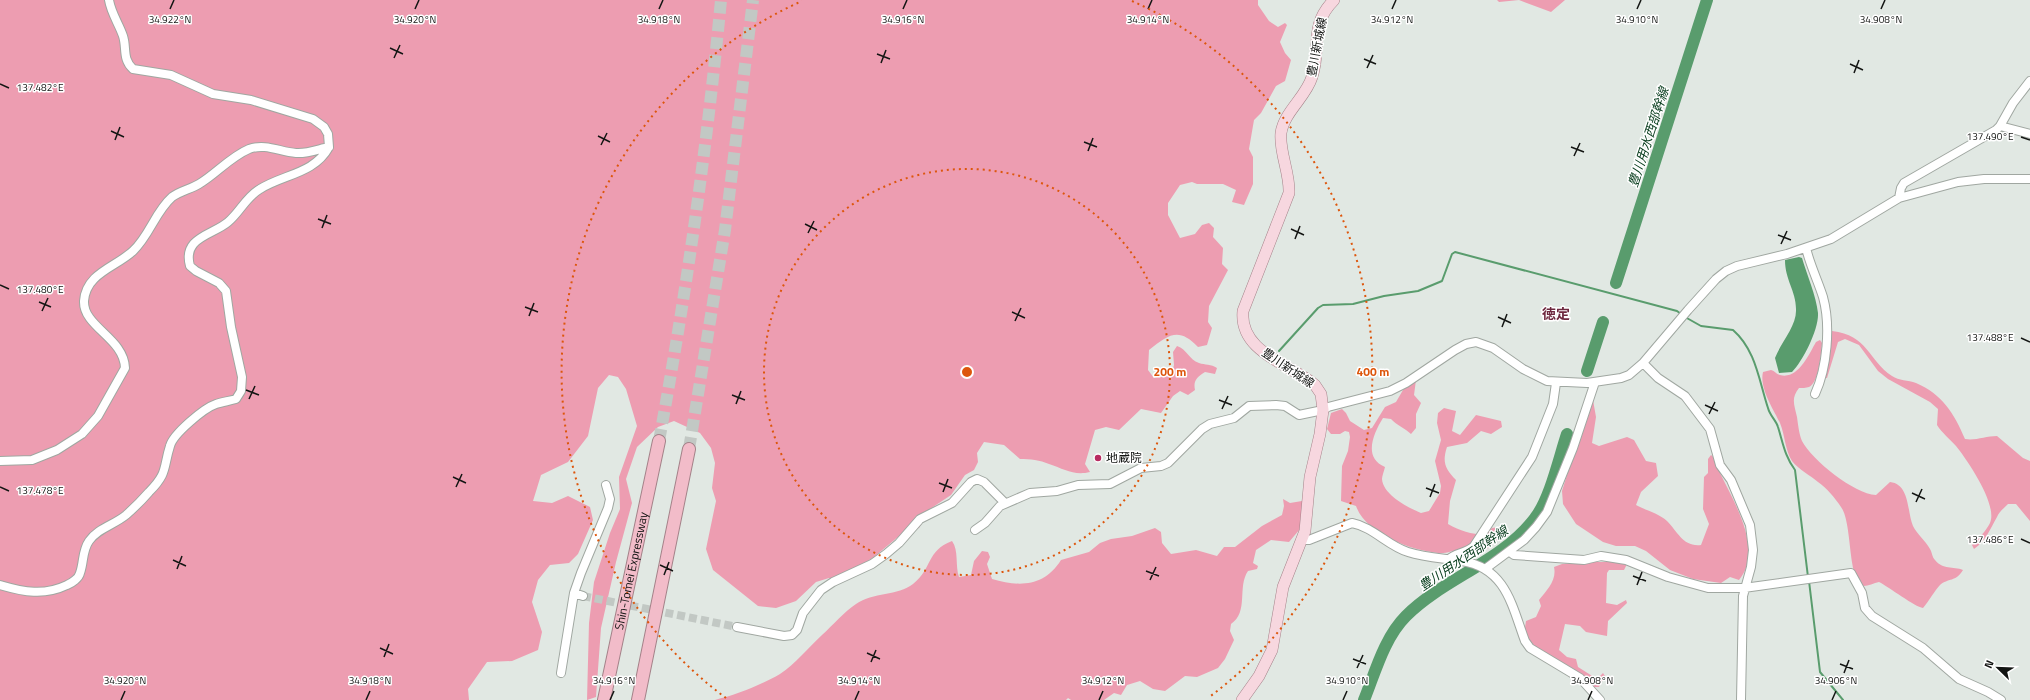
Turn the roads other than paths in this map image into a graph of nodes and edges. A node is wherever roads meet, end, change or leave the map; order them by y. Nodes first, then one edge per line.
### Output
1 (110, 0) edge
2 (1334, 0) edge
3 (2030, 82) edge
4 (2000, 126) junction
5 (2030, 134) edge
6 (329, 147) junction
7 (2030, 180) edge
8 (1899, 198) junction
9 (1806, 248) junction
10 (1643, 364) junction
11 (1595, 382) junction
12 (1556, 383) junction
13 (1815, 394) dead end
14 (1323, 410) junction
15 (659, 441) tunnel mouth
16 (689, 448) tunnel mouth
17 (0, 461) edge
18 (606, 485) dead end
19 (1005, 503) junction
20 (976, 530) dead end
21 (1302, 540) junction
22 (1510, 552) junction
23 (1448, 560) junction
24 (1483, 568) junction
25 (0, 585) edge
26 (1744, 588) junction
27 (574, 593) junction
28 (583, 596) tunnel mouth
29 (737, 627) tunnel mouth
30 (561, 673) dead end
31 (604, 700) edge
32 (638, 700) edge
33 (1242, 700) edge
34 (1600, 700) edge
35 (1740, 700) edge
36 (2001, 700) edge

1 - 6 street
2 - 14 main road, 豊川新城線
3 - 4 street
4 - 5 street
4 - 8 street
6 - 17 street
6 - 25 street
7 - 8 street
8 - 9 street
9 - 10 street
9 - 13 street
10 - 11 street
10 - 26 street
11 - 12 street
11 - 22 street
12 - 14 street
12 - 23 street
14 - 19 street
14 - 21 main road, 豊川新城線
15 - 31 highway, Shin-Tomei Expressway
16 - 32 highway
18 - 27 street
19 - 20 street
19 - 29 street
21 - 23 street
21 - 33 main road, 豊川新城線
22 - 24 street
22 - 26 street
23 - 24 street
24 - 34 street
26 - 35 street
26 - 36 street
27 - 28 street
27 - 30 street

